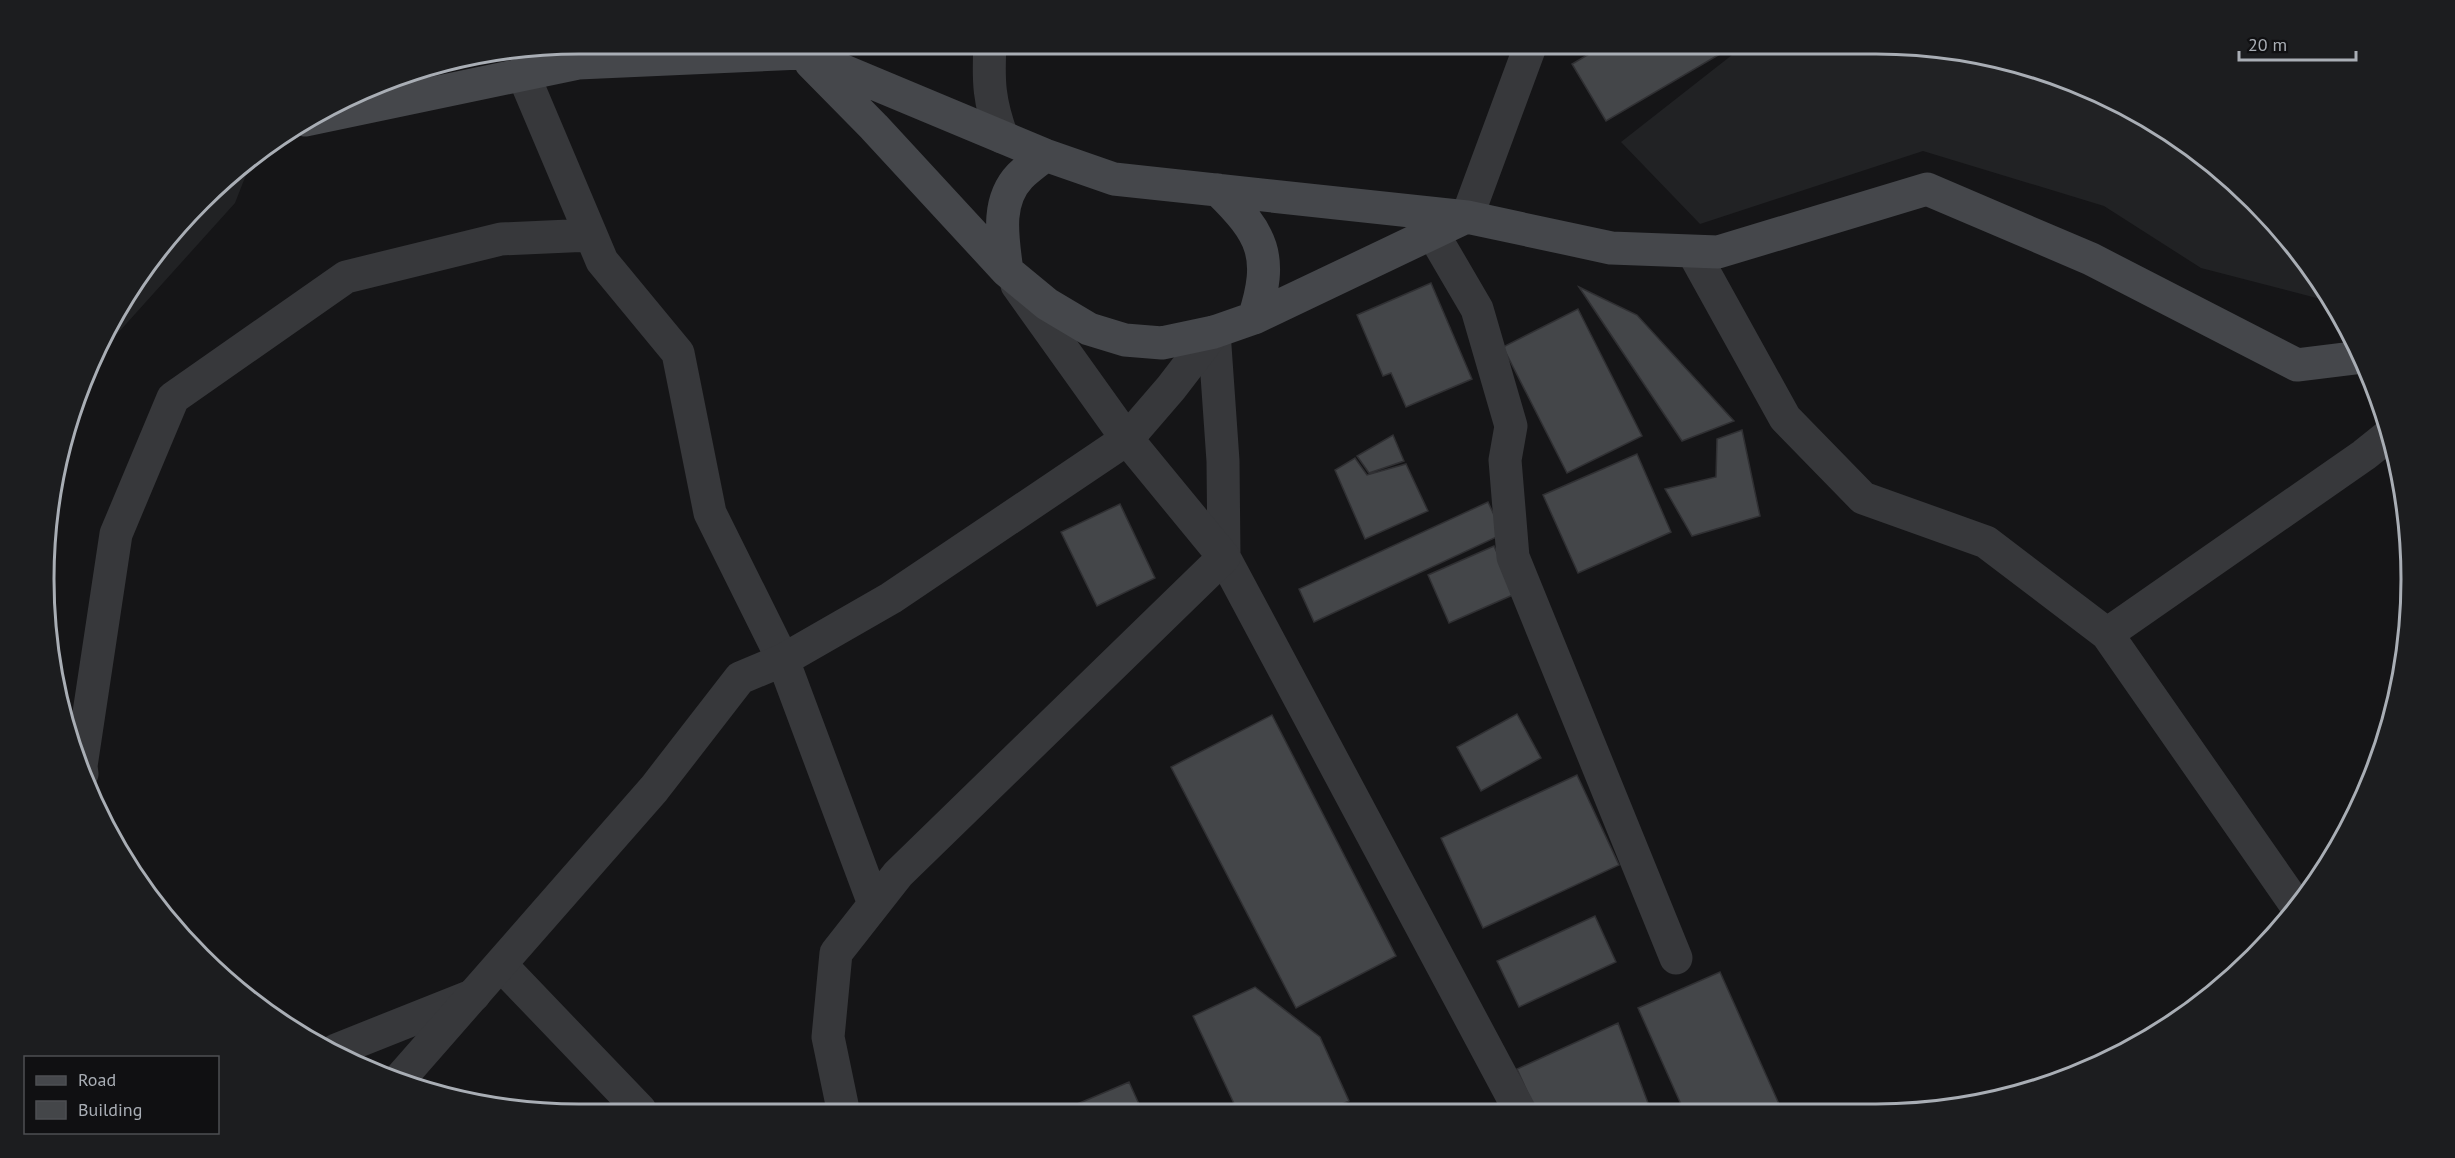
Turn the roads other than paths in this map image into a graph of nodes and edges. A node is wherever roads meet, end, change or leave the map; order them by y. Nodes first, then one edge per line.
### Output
1 (706, 54) edge
2 (812, 54) edge
3 (821, 54) edge
4 (989, 54) edge
5 (1527, 54) edge
6 (524, 74) junction
7 (337, 113) edge
8 (1002, 137) junction
9 (1045, 155) junction
10 (1218, 190) junction
11 (1467, 217) junction
12 (1432, 232) junction
13 (591, 235) junction
14 (1693, 252) junction
15 (1007, 271) junction
16 (1254, 318) junction
17 (1214, 332) junction
18 (2352, 358) edge
19 (1127, 439) junction
20 (2382, 440) edge
21 (1224, 557) junction
22 (2107, 634) junction
23 (783, 660) junction
24 (83, 751) edge
25 (2292, 900) edge
26 (874, 904) junction
27 (1676, 958) dead end
28 (501, 965) junction
29 (474, 995) junction
30 (342, 1048) edge
31 (404, 1074) edge
32 (634, 1104) edge
33 (842, 1104) edge
34 (1516, 1104) edge

1 - 6 main road
2 - 15 main road
3 - 8 main road
4 - 8 street
5 - 11 street
6 - 7 main road
6 - 13 street
8 - 9 main road
9 - 10 main road
9 - 15 main road
10 - 11 main road
10 - 16 main road
11 - 12 main road
11 - 14 main road
12 - 16 main road
12 - 27 street
13 - 23 street
13 - 24 street
14 - 18 main road
14 - 22 street
15 - 17 main road
15 - 19 street
16 - 17 main road
17 - 19 street
17 - 21 street
19 - 21 street
19 - 23 street
20 - 22 street
21 - 26 street
21 - 34 street
22 - 25 street
23 - 26 street
23 - 28 street
26 - 33 street
28 - 29 street
28 - 32 street
29 - 30 street
29 - 31 street

